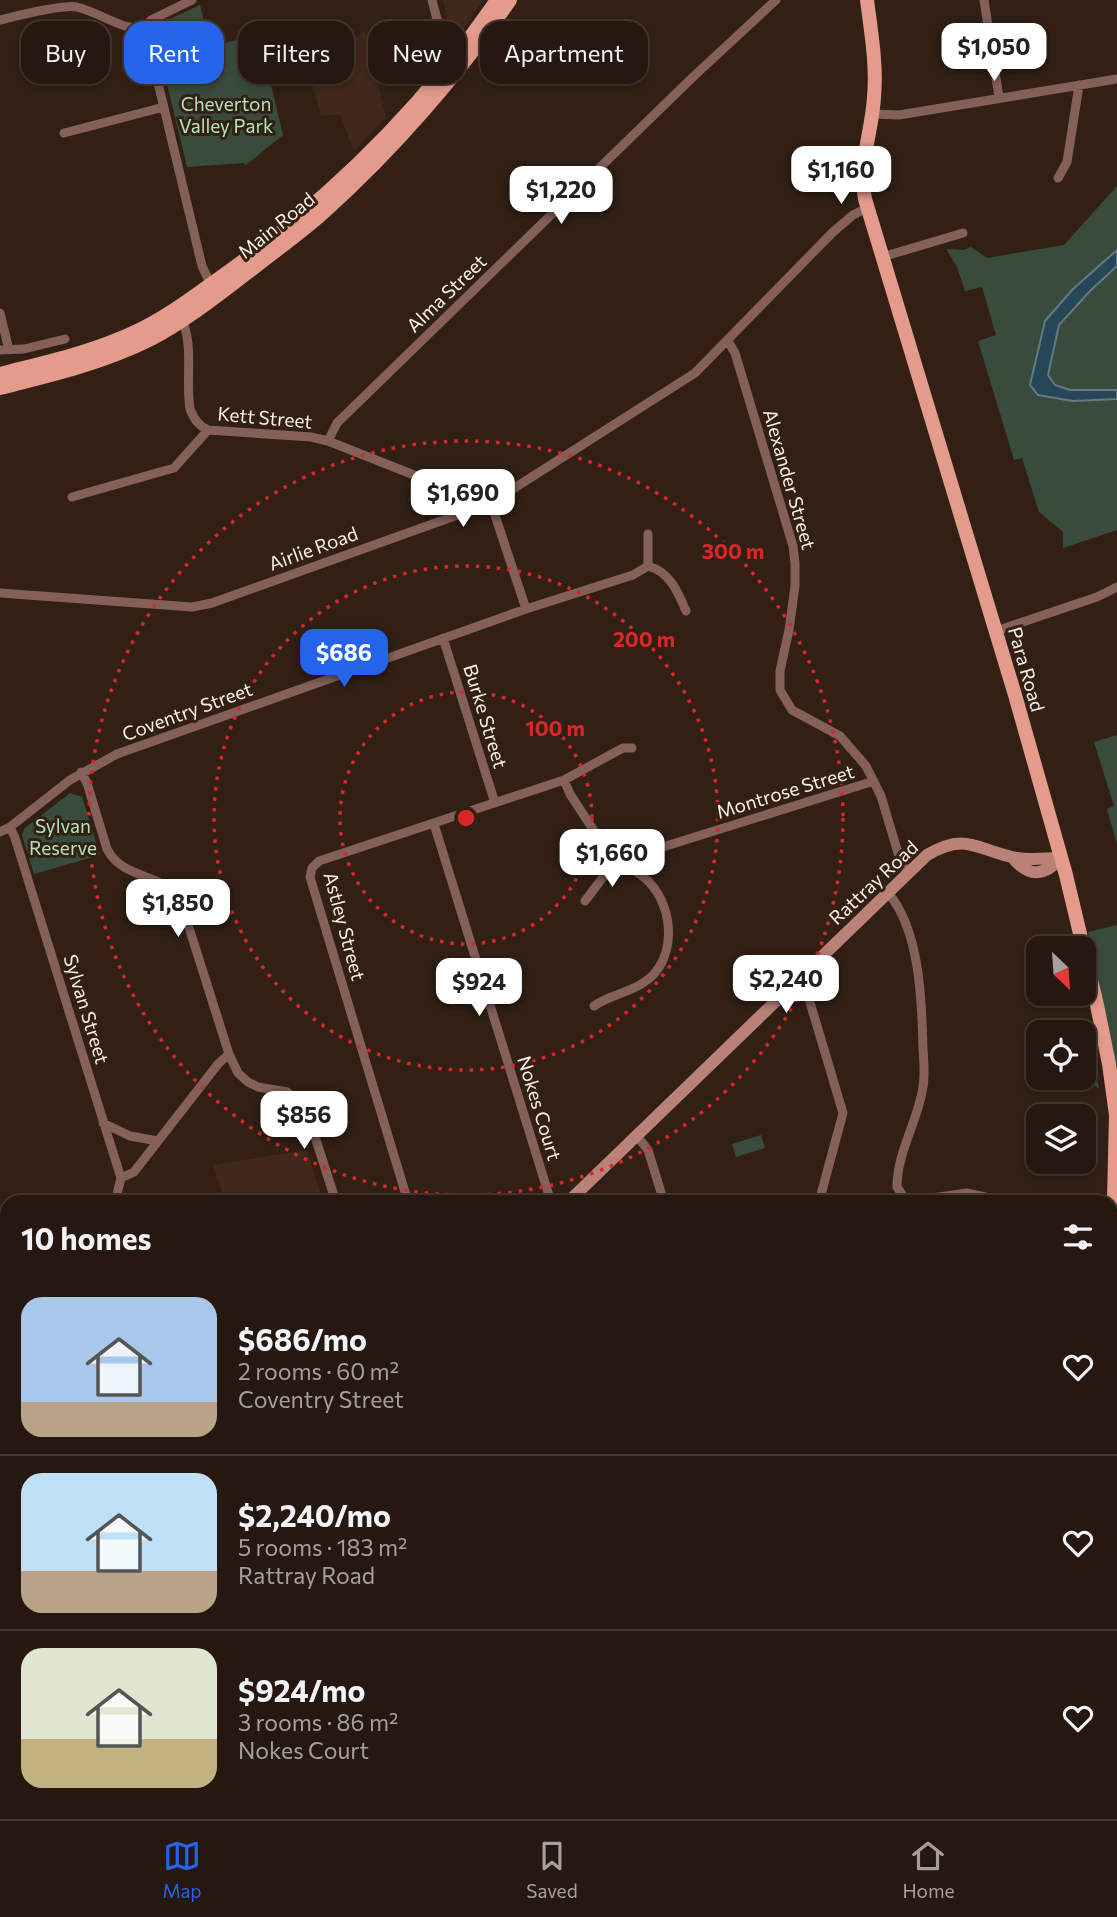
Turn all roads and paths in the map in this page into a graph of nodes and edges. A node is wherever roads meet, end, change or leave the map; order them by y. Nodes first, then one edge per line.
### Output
1 (192, 0) edge
2 (432, 0) edge
3 (497, 0) edge
4 (510, 0) edge
5 (776, 0) edge
6 (867, 0) edge
7 (984, 0) edge
8 (66, 3) edge
9 (0, 20) edge
10 (150, 21) edge
11 (438, 21) edge
12 (124, 25) edge
13 (466, 43) edge
14 (1117, 79) edge
15 (159, 84) edge
16 (431, 84) edge
17 (1079, 85) junction
18 (999, 97) junction
19 (164, 107) junction
20 (872, 114) junction
21 (64, 133) dead end
22 (1058, 178) dead end
23 (866, 204) junction
24 (962, 233) dead end
25 (882, 257) junction
26 (214, 290) junction
27 (0, 313) edge
28 (179, 315) junction
29 (65, 339) dead end
30 (728, 341) junction
31 (5, 350) edge
32 (0, 374) edge
33 (0, 388) edge
34 (208, 430) junction
35 (328, 441) junction
36 (72, 496) dead end
37 (491, 503) junction
38 (474, 509) junction
39 (648, 534) dead end
40 (648, 566) junction
41 (1117, 587) edge
42 (0, 593) edge
43 (526, 609) junction
44 (686, 611) dead end
45 (996, 631) junction
46 (443, 638) junction
47 (632, 748) dead end
48 (81, 772) junction
49 (564, 780) junction
50 (874, 781) junction
51 (495, 803) junction
52 (434, 824) junction
53 (10, 827) junction
54 (0, 832) edge
55 (1061, 858) junction
56 (616, 860) junction
57 (634, 868) junction
58 (909, 872) junction
59 (888, 893) junction
60 (584, 901) dead end
61 (799, 979) junction
62 (594, 1006) dead end
63 (229, 1054) junction
64 (103, 1123) junction
65 (637, 1136) junction
66 (158, 1141) junction
67 (121, 1178) junction
68 (117, 1195) edge
69 (334, 1195) edge
70 (406, 1195) edge
71 (549, 1195) edge
72 (575, 1195) edge
73 (662, 1195) edge
74 (821, 1195) edge
75 (902, 1195) edge
76 (953, 1195) edge
77 (976, 1195) edge
78 (1113, 1195) edge

1 - 10 street
2 - 11 street
3 - 13 main road, Main Road
4 - 26 main road, Main Road
5 - 35 street, Alma Street
6 - 20 main road, Para Road
7 - 18 street
8 - 9 street
8 - 12 street
14 - 17 street
15 - 19 street
16 - 26 main road, Main Road
17 - 18 street
17 - 22 street
18 - 20 street
19 - 21 street
19 - 26 street
20 - 23 main road, Para Road
23 - 25 main road, Para Road
23 - 30 street, Airlie Road
24 - 25 street
25 - 45 main road, Para Road
26 - 28 main road, Main Road
27 - 31 street
28 - 32 main road, Main Road
28 - 33 main road, Main Road
28 - 34 street, Kett Street
29 - 31 street
30 - 37 street, Airlie Road
30 - 50 street, Alexander Street
34 - 35 street, Kett Street
34 - 36 street
35 - 38 street, Kett Street
37 - 38 street, Airlie Road
37 - 43 street
38 - 42 street, Airlie Road
39 - 40 street
40 - 43 street, Coventry Street
40 - 44 street
41 - 45 street
43 - 46 street, Coventry Street
45 - 55 main road, Para Road
46 - 48 street, Coventry Street
46 - 51 street, Burke Street
47 - 49 street, Astley Street
48 - 53 street, Coventry Street
48 - 63 street
49 - 51 street, Astley Street
49 - 56 street
50 - 57 street, Montrose Street
50 - 58 street, Alexander Street
51 - 52 street, Astley Street
52 - 70 street, Astley Street
52 - 71 street, Nokes Court
53 - 54 street, Coventry Street
53 - 64 street, Sylvan Street
55 - 58 street, Rattray Road
55 - 78 main road, Para Road
56 - 57 street
56 - 60 street
57 - 62 street
58 - 59 street, Rattray Road
59 - 61 street, Rattray Road
59 - 75 street
61 - 65 street, Rattray Road
61 - 74 street
63 - 66 street
63 - 69 street
64 - 66 street
64 - 67 street, Sylvan Street
65 - 72 street, Rattray Road
65 - 73 street
66 - 67 street
67 - 68 street
76 - 77 street

